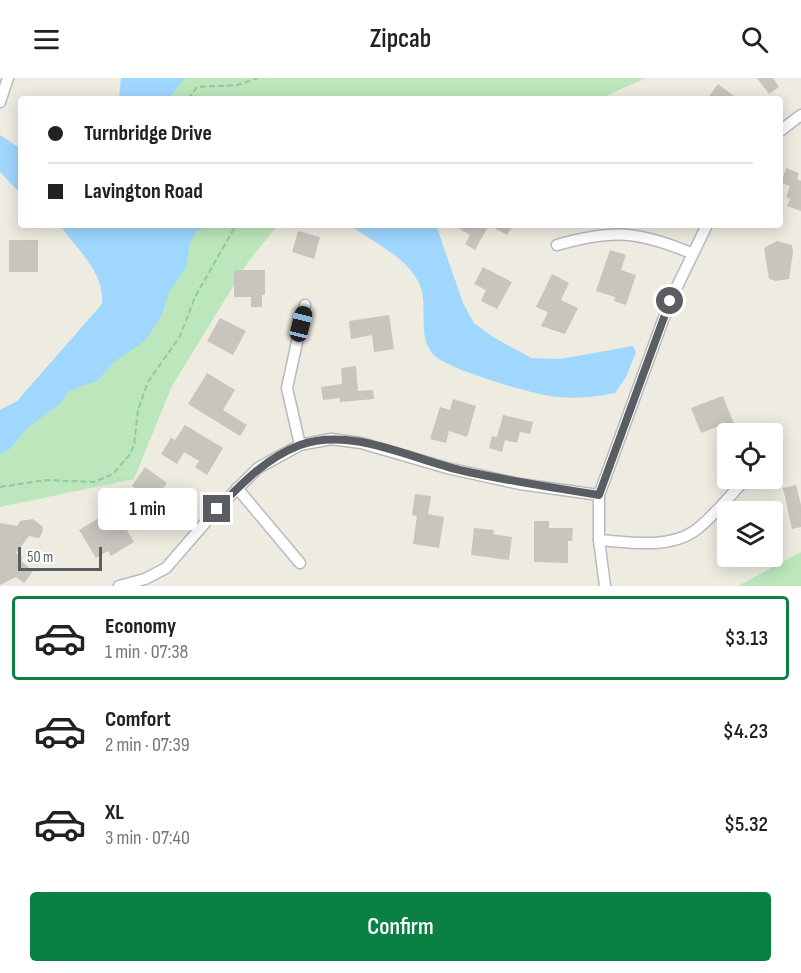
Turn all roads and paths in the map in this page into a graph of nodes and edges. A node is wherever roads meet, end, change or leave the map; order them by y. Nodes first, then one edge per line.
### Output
1 (8, 78) edge
2 (258, 78) edge
3 (190, 96) edge
4 (0, 102) edge
5 (801, 115) edge
6 (783, 129) edge
7 (234, 228) edge
8 (705, 228) edge
9 (557, 245) dead end
10 (692, 253) junction
11 (305, 305) dead end
12 (300, 445) junction
13 (0, 487) edge
14 (237, 488) junction
15 (736, 489) edge
16 (599, 495) junction
17 (599, 540) junction
18 (300, 563) dead end
19 (119, 586) edge
20 (605, 586) edge

1 - 4 street
2 - 3 path
5 - 6 street
7 - 13 path
8 - 10 street
9 - 10 street
10 - 16 street
11 - 12 street
12 - 14 street
12 - 16 street
14 - 18 street
14 - 19 street
15 - 17 street
16 - 17 street
17 - 20 street

